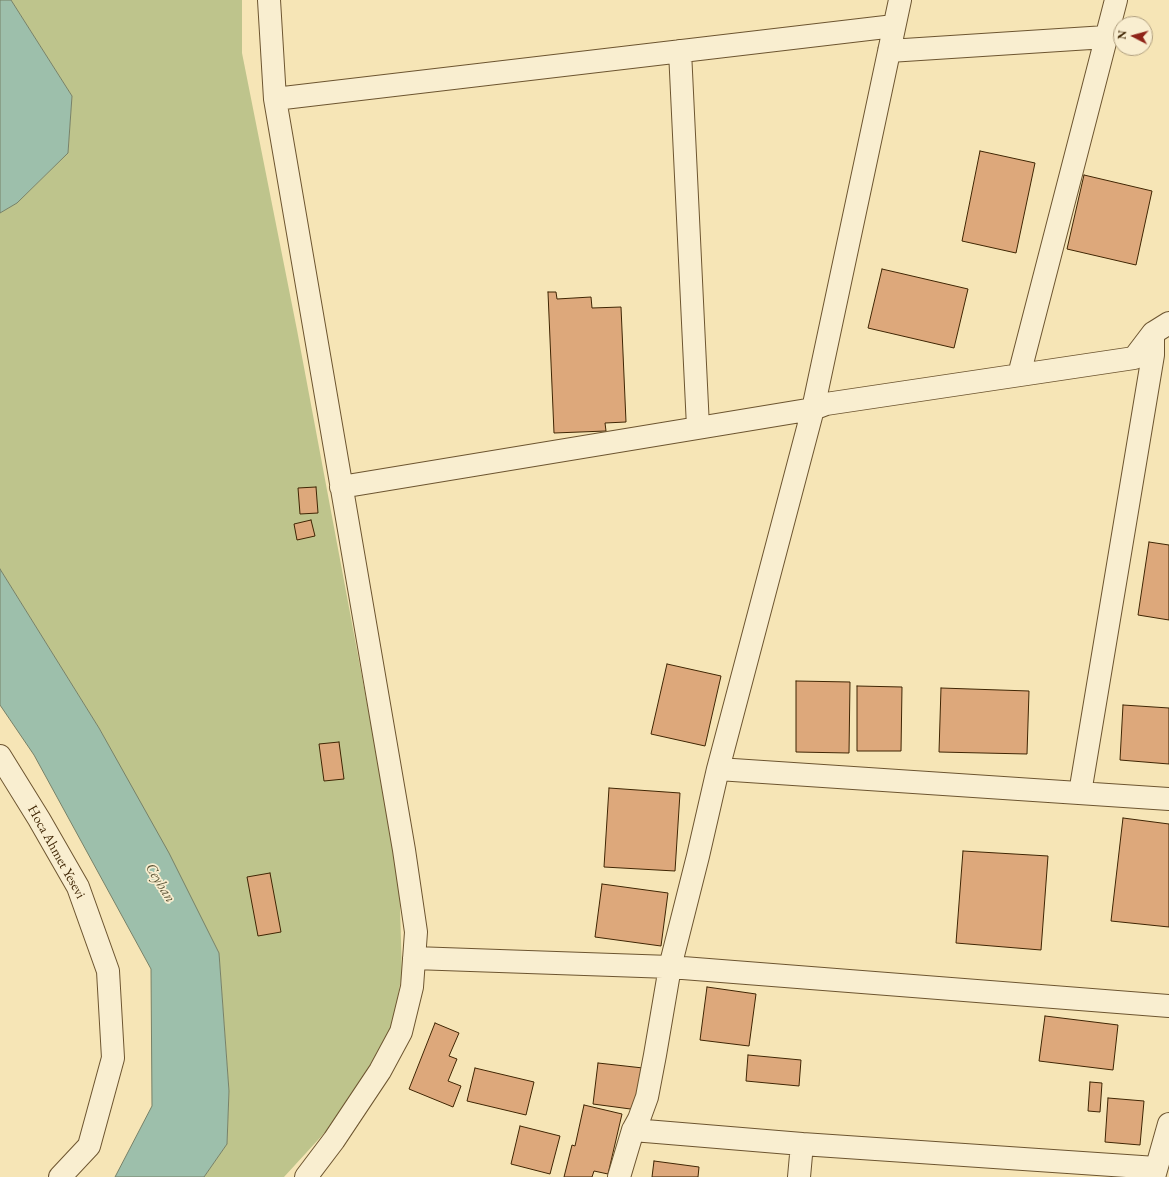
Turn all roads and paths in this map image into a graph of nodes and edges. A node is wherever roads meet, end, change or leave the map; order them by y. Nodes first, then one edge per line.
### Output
1 (269, 0) edge
2 (900, 0) edge
3 (1116, 0) edge
4 (894, 26) junction
5 (1106, 37) junction
6 (680, 51) junction
7 (889, 51) junction
8 (275, 98) junction
9 (1161, 328) edge
10 (1019, 375) junction
11 (813, 408) junction
12 (698, 428) junction
13 (341, 487) junction
14 (0, 756) edge
15 (718, 769) junction
16 (1080, 793) junction
17 (1169, 799) edge
18 (414, 958) junction
19 (670, 967) junction
20 (1169, 1006) edge
21 (1169, 1124) edge
22 (633, 1130) junction
23 (802, 1144) junction
24 (1155, 1172) edge
25 (60, 1177) edge
26 (306, 1177) edge
27 (619, 1177) edge
28 (799, 1177) edge

1 - 8 street
2 - 4 street
3 - 5 street
4 - 6 street
4 - 7 street
5 - 7 street
5 - 10 street
6 - 8 street
6 - 12 street
7 - 11 street
8 - 13 street
9 - 10 street
9 - 16 street
10 - 11 street
11 - 12 street
11 - 15 street
12 - 13 street
13 - 18 street
14 - 25 street, Hoca Ahmet Yesevi
15 - 16 street
15 - 19 street
16 - 17 street
18 - 19 street
18 - 26 street
19 - 20 street
19 - 22 street
21 - 24 street
22 - 23 street
22 - 27 street
23 - 24 street
23 - 28 street

